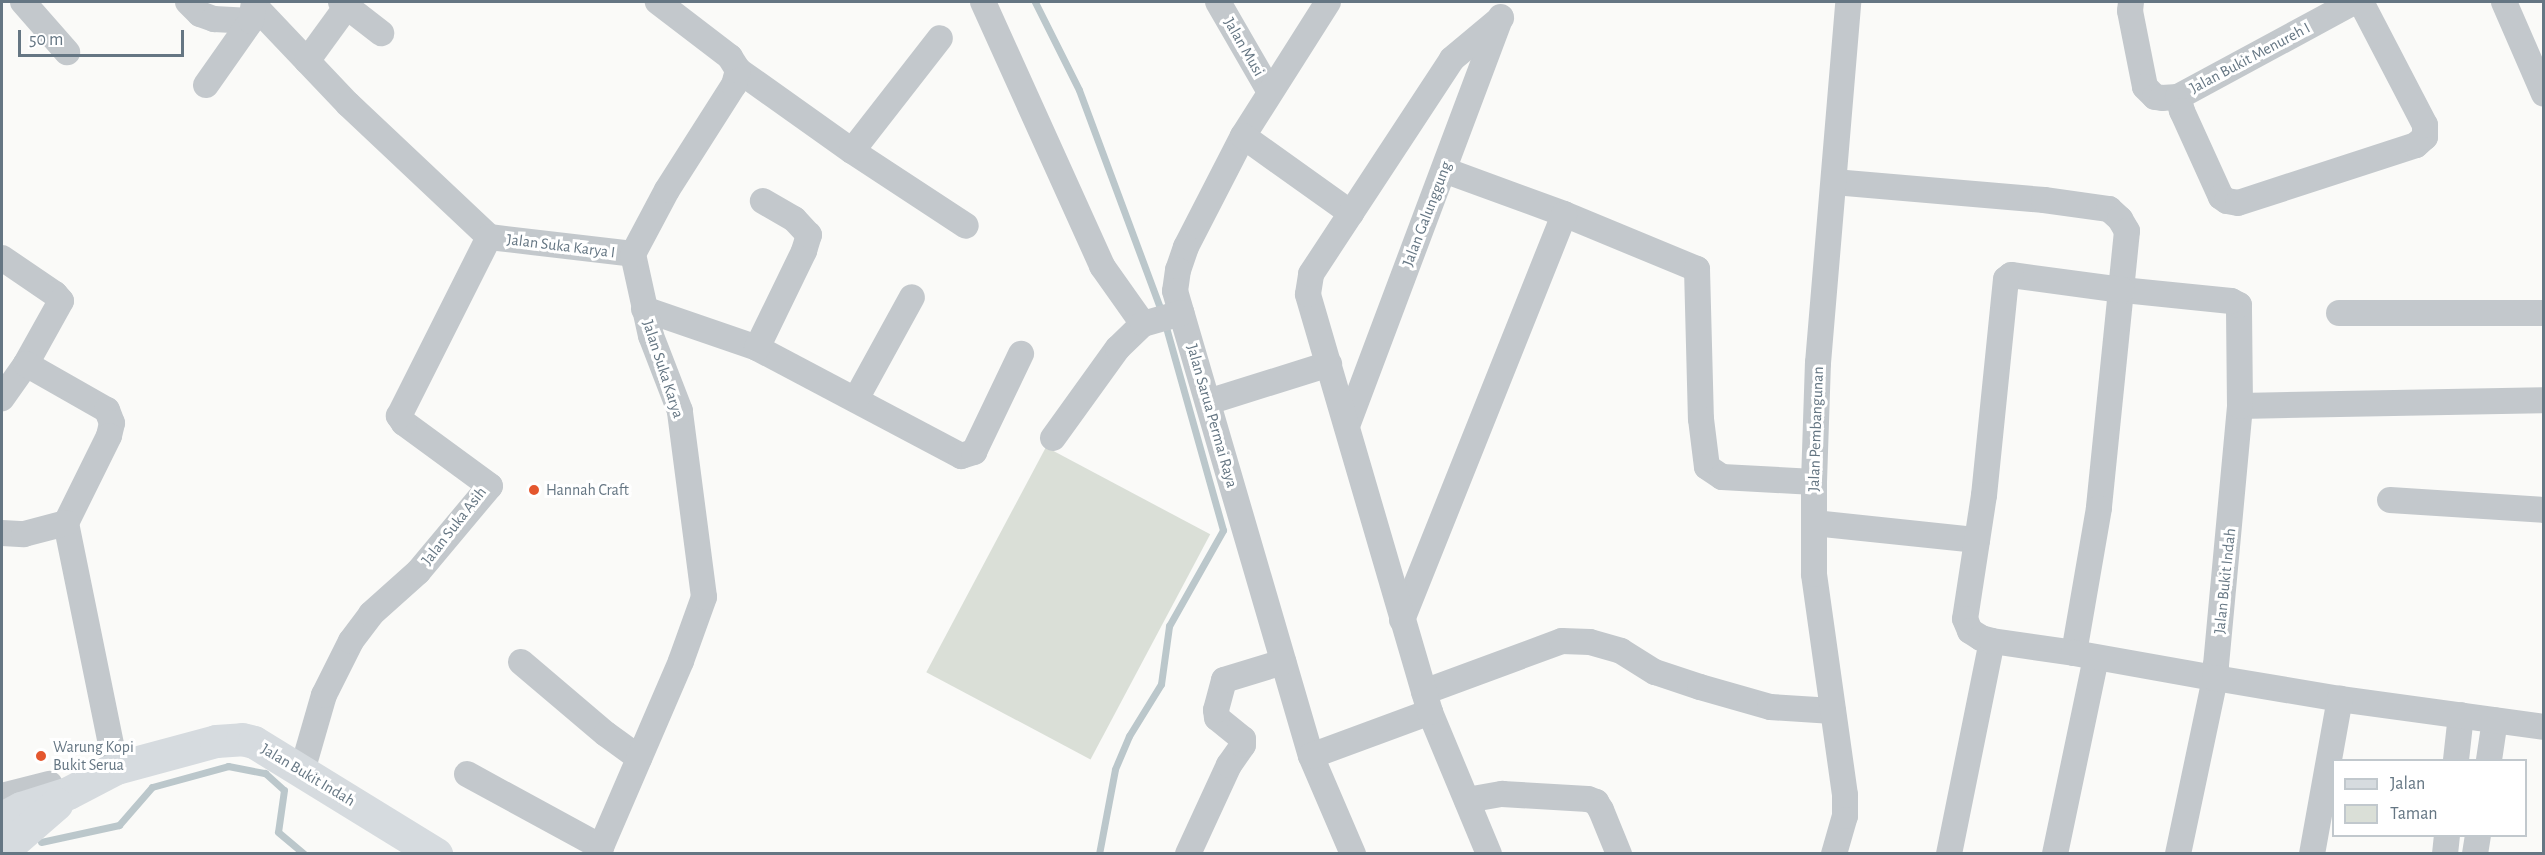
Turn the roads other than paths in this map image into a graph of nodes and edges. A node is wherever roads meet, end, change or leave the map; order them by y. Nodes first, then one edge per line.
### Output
1 (23, 2) edge
2 (188, 2) edge
3 (658, 2) edge
4 (983, 2) edge
5 (1218, 2) edge
6 (1328, 2) edge
7 (1848, 2) edge
8 (2131, 2) edge
9 (2354, 2) edge
10 (2361, 2) edge
11 (2504, 2) edge
12 (344, 4) edge
13 (253, 9) edge
14 (1503, 10) edge
15 (381, 33) dead end
16 (940, 38) dead end
17 (67, 52) dead end
18 (307, 61) junction
19 (738, 70) junction
20 (207, 85) dead end
21 (1270, 92) junction
22 (2544, 94) edge
23 (2178, 97) junction
24 (1244, 136) junction
25 (852, 151) junction
26 (1444, 170) junction
27 (1834, 182) junction
28 (763, 201) dead end
29 (1352, 213) junction
30 (1564, 214) junction
31 (966, 226) dead end
32 (489, 237) junction
33 (633, 254) junction
34 (2, 258) edge
35 (2122, 290) junction
36 (912, 297) dead end
37 (644, 309) junction
38 (2339, 313) dead end
39 (2544, 313) edge
40 (1163, 318) junction
41 (757, 348) junction
42 (1020, 354) dead end
43 (26, 364) junction
44 (1329, 364) junction
45 (2, 398) edge
46 (856, 399) junction
47 (2544, 400) edge
48 (1208, 402) junction
49 (2240, 406) junction
50 (1347, 426) junction
51 (1053, 438) dead end
52 (1814, 482) junction
53 (2390, 500) dead end
54 (2544, 510) edge
55 (66, 523) junction
56 (1814, 523) junction
57 (2, 533) edge
58 (1977, 540) junction
59 (1402, 620) junction
60 (1992, 641) junction
61 (2085, 656) junction
62 (521, 662) dead end
63 (1283, 662) junction
64 (2215, 678) junction
65 (2340, 699) junction
66 (1427, 702) junction
67 (1833, 711) junction
68 (2461, 715) junction
69 (2495, 720) junction
70 (2544, 727) edge
71 (1311, 756) junction
72 (639, 758) junction
73 (2456, 759) edge
74 (2489, 759) edge
75 (116, 768) junction
76 (302, 771) junction
77 (466, 774) dead end
78 (2, 796) edge
79 (1467, 800) junction
80 (2447, 837) edge
81 (2478, 837) edge
82 (7, 841) edge
83 (600, 850) edge
84 (436, 854) edge
85 (1188, 854) edge
86 (1353, 854) edge
87 (1489, 854) edge
88 (1619, 854) edge
89 (1834, 854) edge
90 (1949, 854) edge
91 (2055, 854) edge
92 (2178, 854) edge
93 (2312, 854) edge
94 (2445, 854) edge
95 (2475, 854) edge

1 - 17 street
2 - 13 street
3 - 19 street
4 - 40 street
5 - 21 street, Jalan Musi
6 - 21 street, Jalan Sarua Permai Raya
7 - 27 street, Jalan Pembangunan
8 - 23 street
9 - 23 street, Jalan Bukit Menureh I
10 - 23 street
11 - 22 street
12 - 15 street
12 - 18 street
13 - 18 street
13 - 20 street
14 - 26 street, Jalan Galunggung
14 - 29 street
16 - 25 street
18 - 32 street
19 - 25 street
19 - 33 street
21 - 24 street, Jalan Sarua Permai Raya
24 - 29 street
24 - 40 street, Jalan Sarua Permai Raya
25 - 31 street
26 - 30 street
26 - 50 street, Jalan Galunggung
27 - 35 street
27 - 52 street, Jalan Pembangunan
28 - 41 street
29 - 44 street
30 - 52 street
30 - 59 street
32 - 33 street, Jalan Suka Karya I
32 - 76 street, Jalan Suka Asih
33 - 37 street, Jalan Suka Karya
34 - 43 street
35 - 49 street, Jalan Bukit Indah
35 - 58 street
35 - 61 street
36 - 46 street
37 - 41 street
37 - 72 street, Jalan Suka Karya
38 - 39 street
40 - 48 street, Jalan Sarua Permai Raya
40 - 51 street
41 - 46 street
42 - 46 street
43 - 45 street
43 - 55 street
44 - 48 street
44 - 50 street
47 - 49 street
48 - 63 street, Jalan Sarua Permai Raya
49 - 64 street, Jalan Bukit Indah
50 - 59 street
52 - 56 street, Jalan Pembangunan
53 - 54 street
55 - 57 street
55 - 75 street
56 - 58 street
56 - 67 street, Jalan Pembangunan
58 - 60 street
59 - 66 street
60 - 61 street
60 - 90 street
61 - 64 street
61 - 91 street
62 - 72 street
63 - 71 street, Jalan Sarua Permai Raya
63 - 85 street
64 - 65 street
64 - 92 street, Jalan Bukit Indah
65 - 68 street
65 - 93 street
66 - 67 street
66 - 71 street
66 - 79 street
67 - 89 street, Jalan Pembangunan
68 - 69 street
68 - 73 street
69 - 70 street
69 - 74 street
71 - 86 street, Jalan Sarua Permai Raya
72 - 83 street, Jalan Suka Karya
75 - 76 main road, Jalan Bukit Indah
75 - 78 street
75 - 82 main road, Jalan Bukit Indah
76 - 84 main road, Jalan Bukit Indah
77 - 83 street
79 - 87 street
79 - 88 street
80 - 94 street
81 - 95 street

